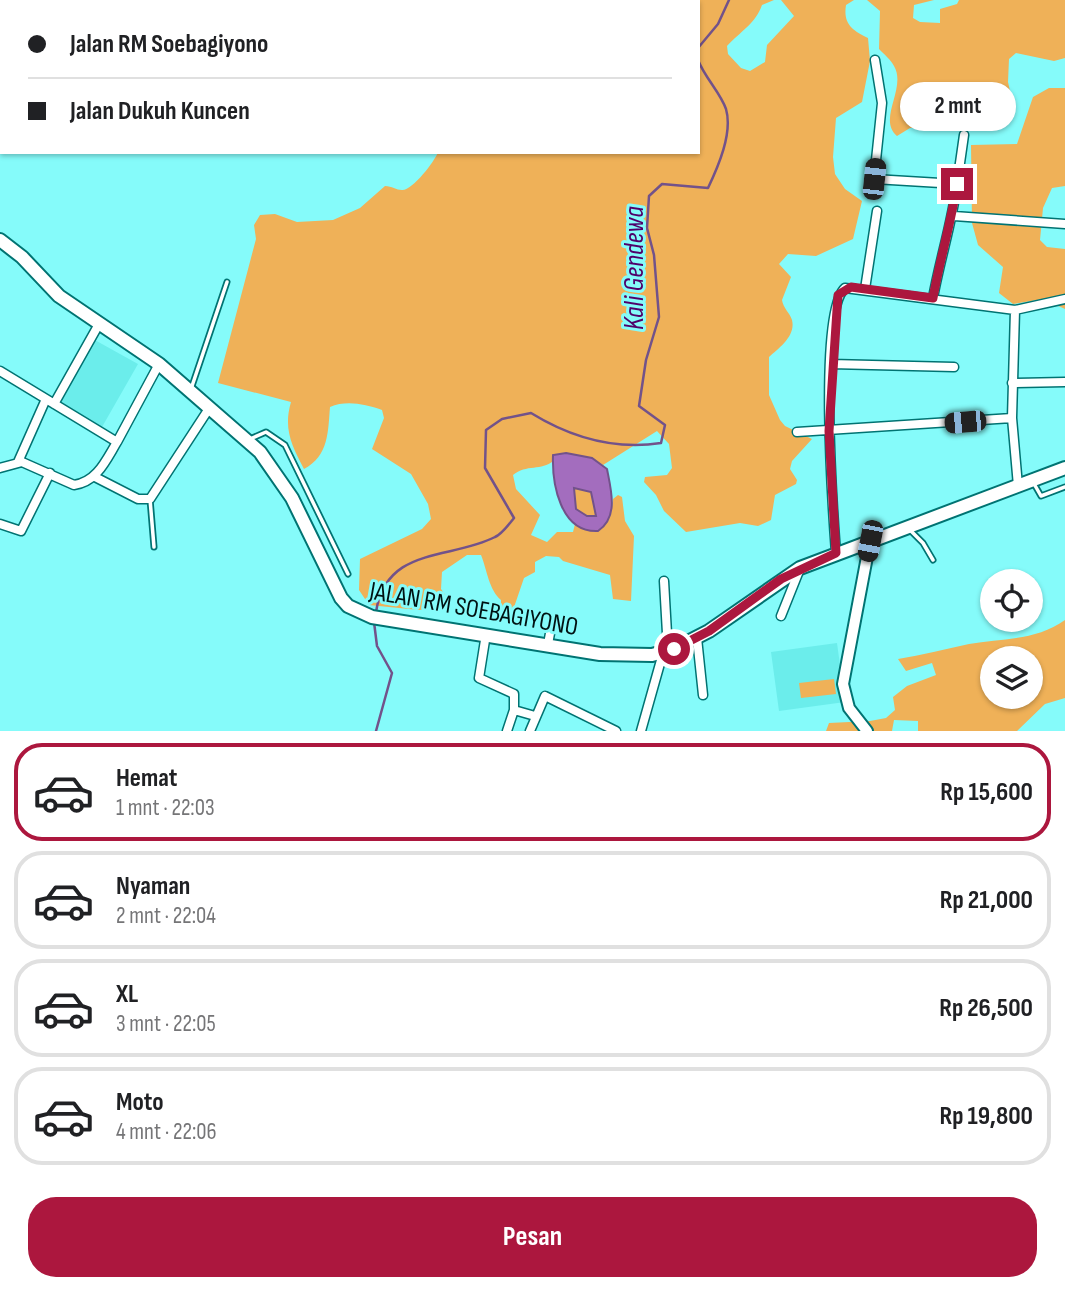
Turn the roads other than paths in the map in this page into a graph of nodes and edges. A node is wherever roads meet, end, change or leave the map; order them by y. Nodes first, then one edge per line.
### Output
1 (875, 60) dead end
2 (964, 135) dead end
3 (957, 184) junction
4 (877, 211) dead end
5 (954, 216) junction
6 (1065, 224) edge
7 (0, 240) edge
8 (227, 282) dead end
9 (865, 289) junction
10 (933, 298) junction
11 (1065, 299) edge
12 (1015, 310) junction
13 (99, 324) junction
14 (159, 364) junction
15 (831, 364) junction
16 (954, 367) dead end
17 (0, 372) edge
18 (1065, 382) edge
19 (1012, 383) junction
20 (190, 391) junction
21 (46, 399) junction
22 (54, 404) junction
23 (210, 407) junction
24 (1012, 418) junction
25 (829, 431) junction
26 (797, 432) dead end
27 (248, 440) junction
28 (117, 442) junction
29 (18, 462) junction
30 (0, 468) edge
31 (1065, 468) edge
32 (50, 474) junction
33 (95, 477) junction
34 (1032, 481) junction
35 (1018, 486) junction
36 (1065, 486) edge
37 (150, 499) junction
38 (0, 524) edge
39 (907, 528) junction
40 (870, 541) junction
41 (155, 547) dead end
42 (836, 553) junction
43 (933, 559) dead end
44 (800, 568) junction
45 (348, 574) dead end
46 (664, 581) dead end
47 (781, 616) dead end
48 (551, 628) dead end
49 (486, 634) junction
50 (697, 638) junction
51 (548, 644) junction
52 (665, 652) junction
53 (703, 695) dead end
54 (514, 710) junction
55 (536, 716) junction
56 (507, 731) edge
57 (530, 731) edge
58 (616, 731) edge
59 (641, 731) edge
60 (867, 731) edge

1 - 3 street
2 - 3 street
3 - 5 street
4 - 9 street
5 - 6 street
5 - 10 street
7 - 13 main road, JALAN RM SOEBAGIYONO
8 - 20 lane
9 - 10 street
9 - 15 street
10 - 12 street
11 - 12 street
12 - 19 street
13 - 14 main road, JALAN RM SOEBAGIYONO
13 - 22 street
14 - 20 main road, JALAN RM SOEBAGIYONO
14 - 28 street
15 - 16 street
15 - 25 street
17 - 21 street
18 - 19 street
19 - 24 street
20 - 23 main road, JALAN RM SOEBAGIYONO
21 - 22 street
21 - 29 street
22 - 28 street
23 - 27 main road, JALAN RM SOEBAGIYONO
23 - 37 street
24 - 25 street
24 - 35 street
25 - 26 street
25 - 42 street
27 - 45 lane
27 - 49 main road, JALAN RM SOEBAGIYONO
28 - 33 street
29 - 30 street
29 - 32 street
31 - 34 main road, JALAN RM SOEBAGIYONO
32 - 33 street
32 - 38 street
33 - 37 street
34 - 35 main road, JALAN RM SOEBAGIYONO
34 - 36 lane
35 - 39 main road, JALAN RM SOEBAGIYONO
37 - 41 lane
39 - 40 main road, JALAN RM SOEBAGIYONO
39 - 43 lane
40 - 42 main road, JALAN RM SOEBAGIYONO
40 - 60 street
42 - 44 main road, JALAN RM SOEBAGIYONO
44 - 47 street
44 - 50 main road, JALAN RM SOEBAGIYONO
46 - 52 street
48 - 51 street
49 - 51 main road, JALAN RM SOEBAGIYONO
49 - 54 street
50 - 52 main road, JALAN RM SOEBAGIYONO
50 - 53 street
51 - 52 main road, JALAN RM SOEBAGIYONO
52 - 59 street
54 - 55 street
54 - 56 street
55 - 57 street
55 - 58 street

